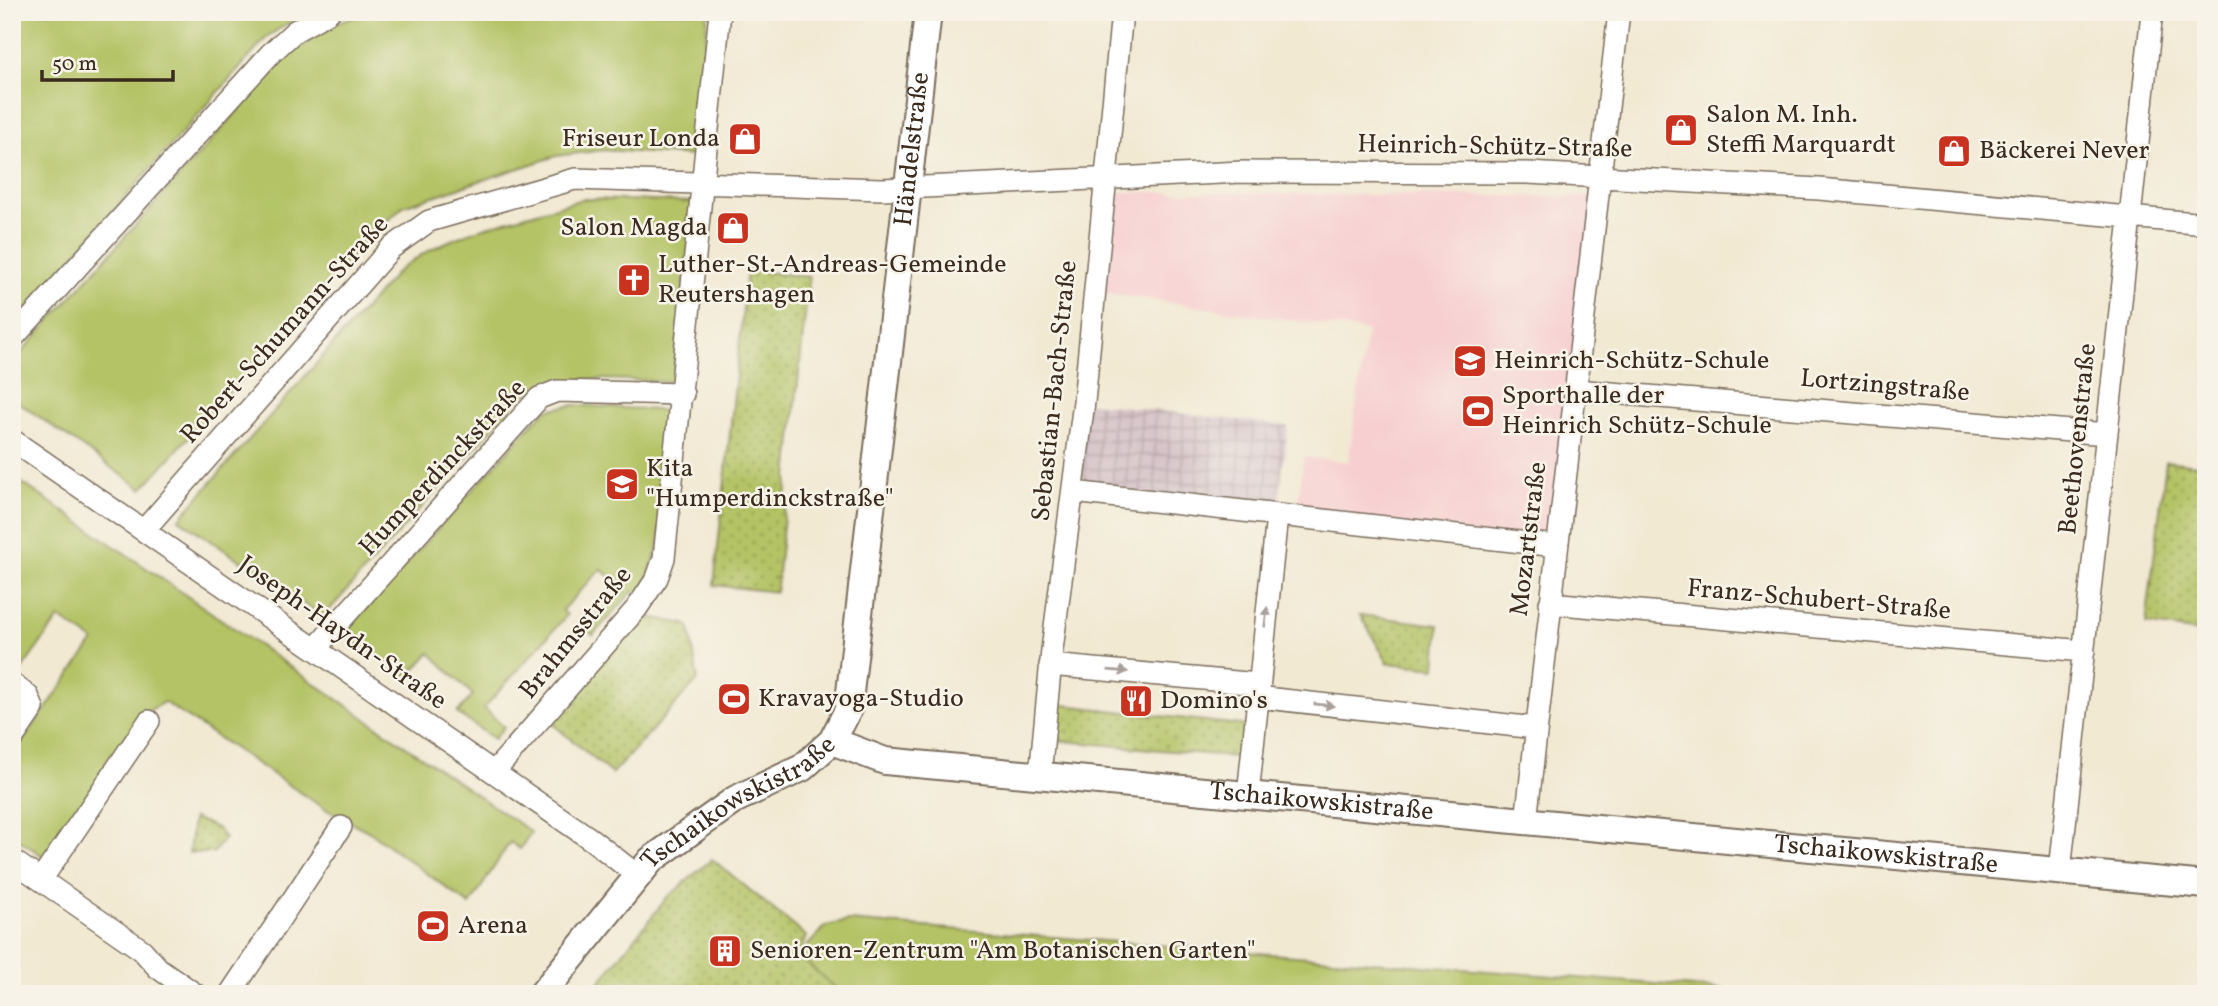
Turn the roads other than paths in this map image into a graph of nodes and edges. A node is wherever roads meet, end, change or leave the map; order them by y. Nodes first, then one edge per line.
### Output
1 (329, 12) edge
2 (720, 12) edge
3 (928, 12) edge
4 (1122, 12) edge
5 (1619, 12) edge
6 (2152, 12) edge
7 (1599, 176) junction
8 (1107, 177) junction
9 (703, 183) junction
10 (908, 188) junction
11 (2130, 215) junction
12 (2206, 224) edge
13 (12, 339) edge
14 (1575, 390) junction
15 (683, 394) junction
16 (2107, 434) junction
17 (12, 440) edge
18 (1073, 492) junction
19 (1278, 516) junction
20 (144, 530) junction
21 (1556, 546) junction
22 (1550, 603) junction
23 (316, 648) junction
24 (2084, 651) junction
25 (1050, 665) junction
26 (12, 684) edge
27 (1257, 691) junction
28 (149, 721) dead end
29 (1535, 728) junction
30 (12, 739) edge
31 (832, 741) junction
32 (494, 772) junction
33 (1040, 776) junction
34 (1248, 796) junction
35 (1526, 821) junction
36 (341, 827) dead end
37 (12, 860) edge
38 (2060, 871) junction
39 (638, 876) junction
40 (41, 880) junction
41 (2206, 885) edge
42 (195, 994) edge
43 (230, 994) edge
44 (542, 994) edge

1 - 13 street
2 - 9 street, Brahmsstraße
3 - 10 street, Händelstraße
4 - 8 street, Sebastian-Bach-Straße
5 - 7 street, Mozartstraße
6 - 11 street, Beethovenstraße
7 - 8 street, Heinrich-Schütz-Straße
7 - 11 street, Heinrich-Schütz-Straße
7 - 14 street, Mozartstraße
8 - 10 street, Heinrich-Schütz-Straße
8 - 18 street, Sebastian-Bach-Straße
9 - 10 street, Robert-Schumann-Straße
9 - 15 street, Brahmsstraße
9 - 20 street, Robert-Schumann-Straße
10 - 31 street, Händelstraße
11 - 12 street, Heinrich-Schütz-Straße
11 - 16 street, Beethovenstraße
14 - 16 street, Lortzingstraße
14 - 21 street, Mozartstraße
15 - 23 street, Humperdinckstraße
15 - 32 street, Brahmsstraße
16 - 24 street, Beethovenstraße
17 - 20 street, Joseph-Haydn-Straße
18 - 19 street
18 - 25 street, Sebastian-Bach-Straße
19 - 21 street
27 -> 19 street
20 - 23 street, Joseph-Haydn-Straße
21 - 22 street, Mozartstraße
22 - 24 street, Franz-Schubert-Straße
22 - 29 street, Mozartstraße
23 - 32 street, Joseph-Haydn-Straße
24 - 38 street, Beethovenstraße
25 -> 27 street
25 - 33 street, Sebastian-Bach-Straße
26 - 30 street
27 -> 29 street
27 - 34 street
28 - 40 street
29 - 35 street, Mozartstraße
31 - 33 street, Tschaikowskistraße
31 - 39 street, Tschaikowskistraße
32 - 39 street, Joseph-Haydn-Straße
33 - 34 street, Tschaikowskistraße
34 - 35 street, Tschaikowskistraße
35 - 38 street, Tschaikowskistraße
36 - 43 street
37 - 40 street
38 - 41 street, Tschaikowskistraße
39 - 44 street, Tschaikowskistraße
40 - 42 street

